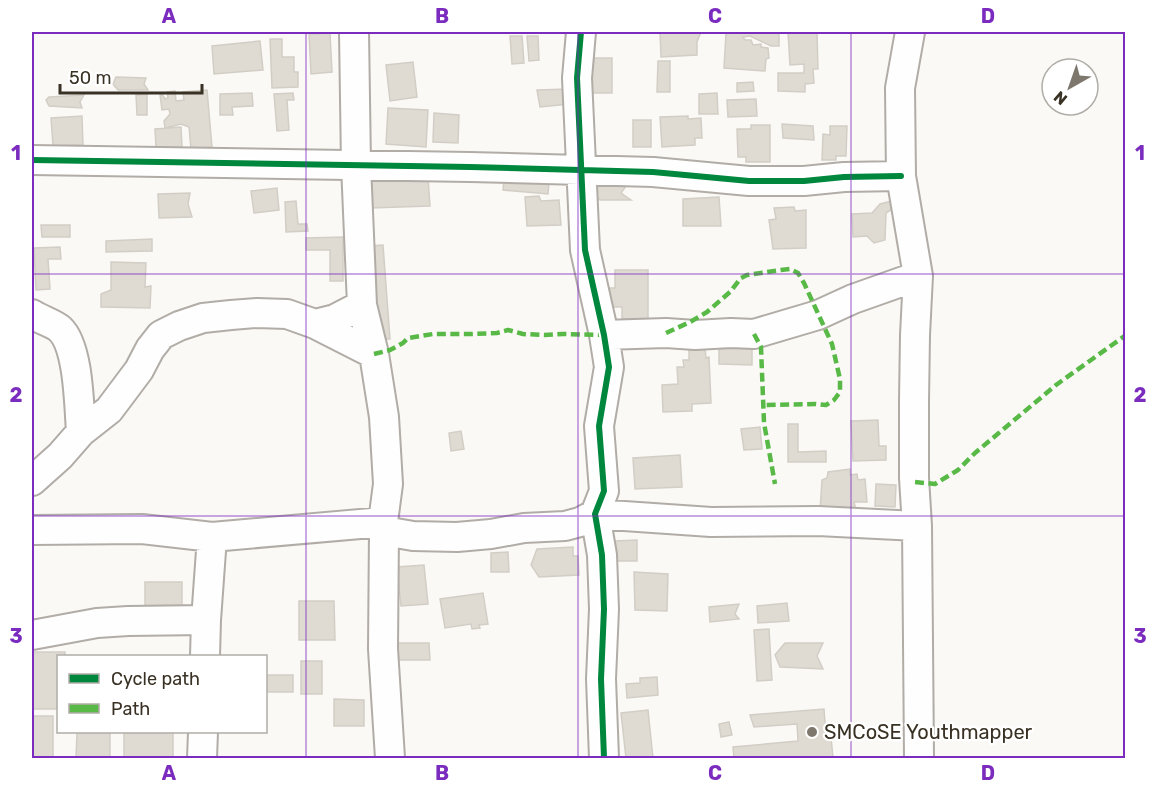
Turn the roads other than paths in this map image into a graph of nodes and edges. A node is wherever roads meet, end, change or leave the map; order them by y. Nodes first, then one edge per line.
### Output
1 (354, 32) edge
2 (581, 32) edge
3 (910, 32) edge
4 (32, 160) edge
5 (356, 165) junction
6 (582, 171) junction
7 (900, 176) junction
8 (918, 276) junction
9 (362, 304) junction
10 (32, 314) edge
11 (315, 324) junction
12 (604, 335) junction
13 (374, 354) junction
14 (81, 432) junction
15 (32, 481) edge
16 (595, 514) junction
17 (383, 526) junction
18 (917, 526) junction
19 (32, 530) edge
20 (212, 537) junction
21 (206, 620) junction
22 (32, 634) edge
23 (205, 655) edge
24 (203, 733) edge
25 (202, 759) edge
26 (390, 759) edge
27 (604, 759) edge
28 (919, 759) edge

1 - 5 street
2 - 6 street
3 - 7 street
4 - 5 street
5 - 6 street
5 - 9 street
6 - 7 street
6 - 12 street
7 - 8 street
8 - 12 street
8 - 18 street
9 - 11 street
9 - 13 street
10 - 14 street
11 - 13 street
11 - 14 street
12 - 16 street
13 - 17 street
14 - 15 street
16 - 17 street
16 - 18 street
16 - 27 street
17 - 20 street
17 - 26 street
18 - 28 street
19 - 20 street
20 - 21 street
21 - 22 street
21 - 23 street
24 - 25 street

